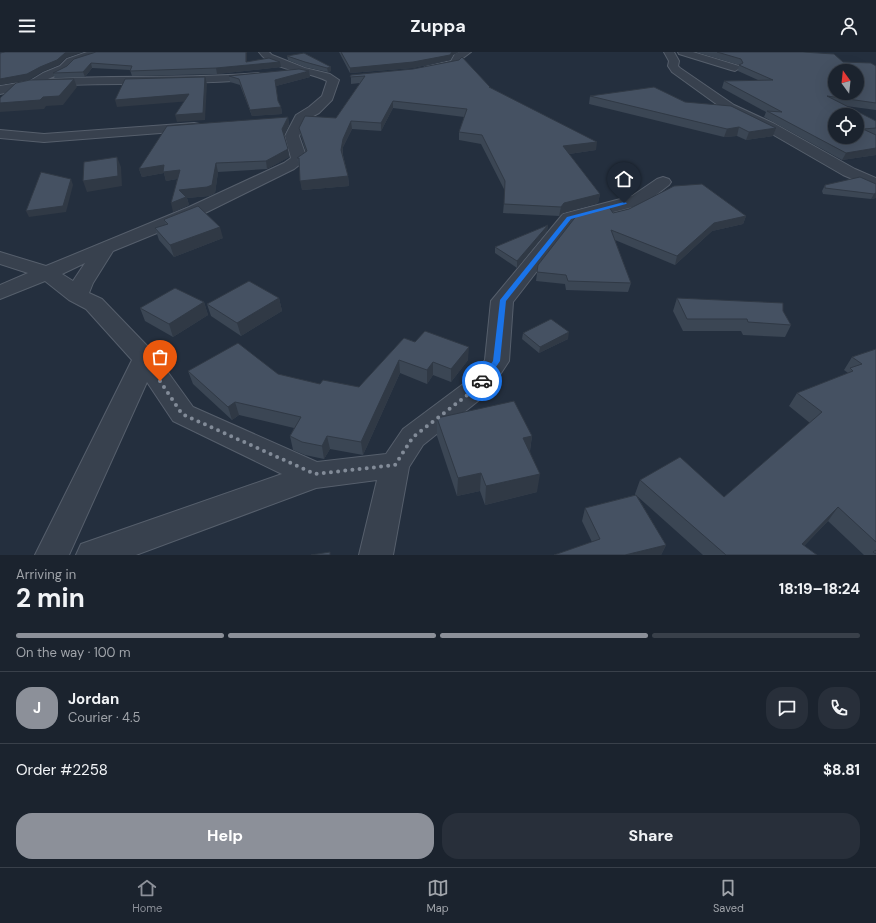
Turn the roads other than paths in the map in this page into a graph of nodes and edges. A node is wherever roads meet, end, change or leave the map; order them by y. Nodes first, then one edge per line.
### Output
1 (97, 52) edge
2 (264, 52) edge
3 (466, 52) edge
4 (669, 52) edge
5 (683, 52) edge
6 (735, 68) dead end
7 (300, 70) junction
8 (420, 71) edge
9 (33, 84) junction
10 (16, 88) junction
11 (0, 90) edge
12 (0, 103) edge
13 (208, 126) edge
14 (0, 134) edge
15 (663, 182) dead end
16 (876, 184) edge
17 (106, 247) junction
18 (0, 258) edge
19 (48, 273) junction
20 (0, 293) edge
21 (77, 295) junction
22 (145, 359) junction
23 (395, 465) junction
24 (315, 474) junction
25 (52, 555) edge
26 (93, 555) edge
27 (376, 555) edge

1 - 9 street
2 - 7 street
3 - 8 street
4 - 16 street
5 - 6 street
7 - 9 street
7 - 17 street
9 - 10 street
10 - 11 street
10 - 12 street
13 - 14 street
15 - 23 street
17 - 19 street
17 - 21 street
18 - 19 street
19 - 20 street
19 - 21 street
21 - 22 street
22 - 24 street
22 - 25 street
23 - 24 street
23 - 27 street
24 - 26 street

